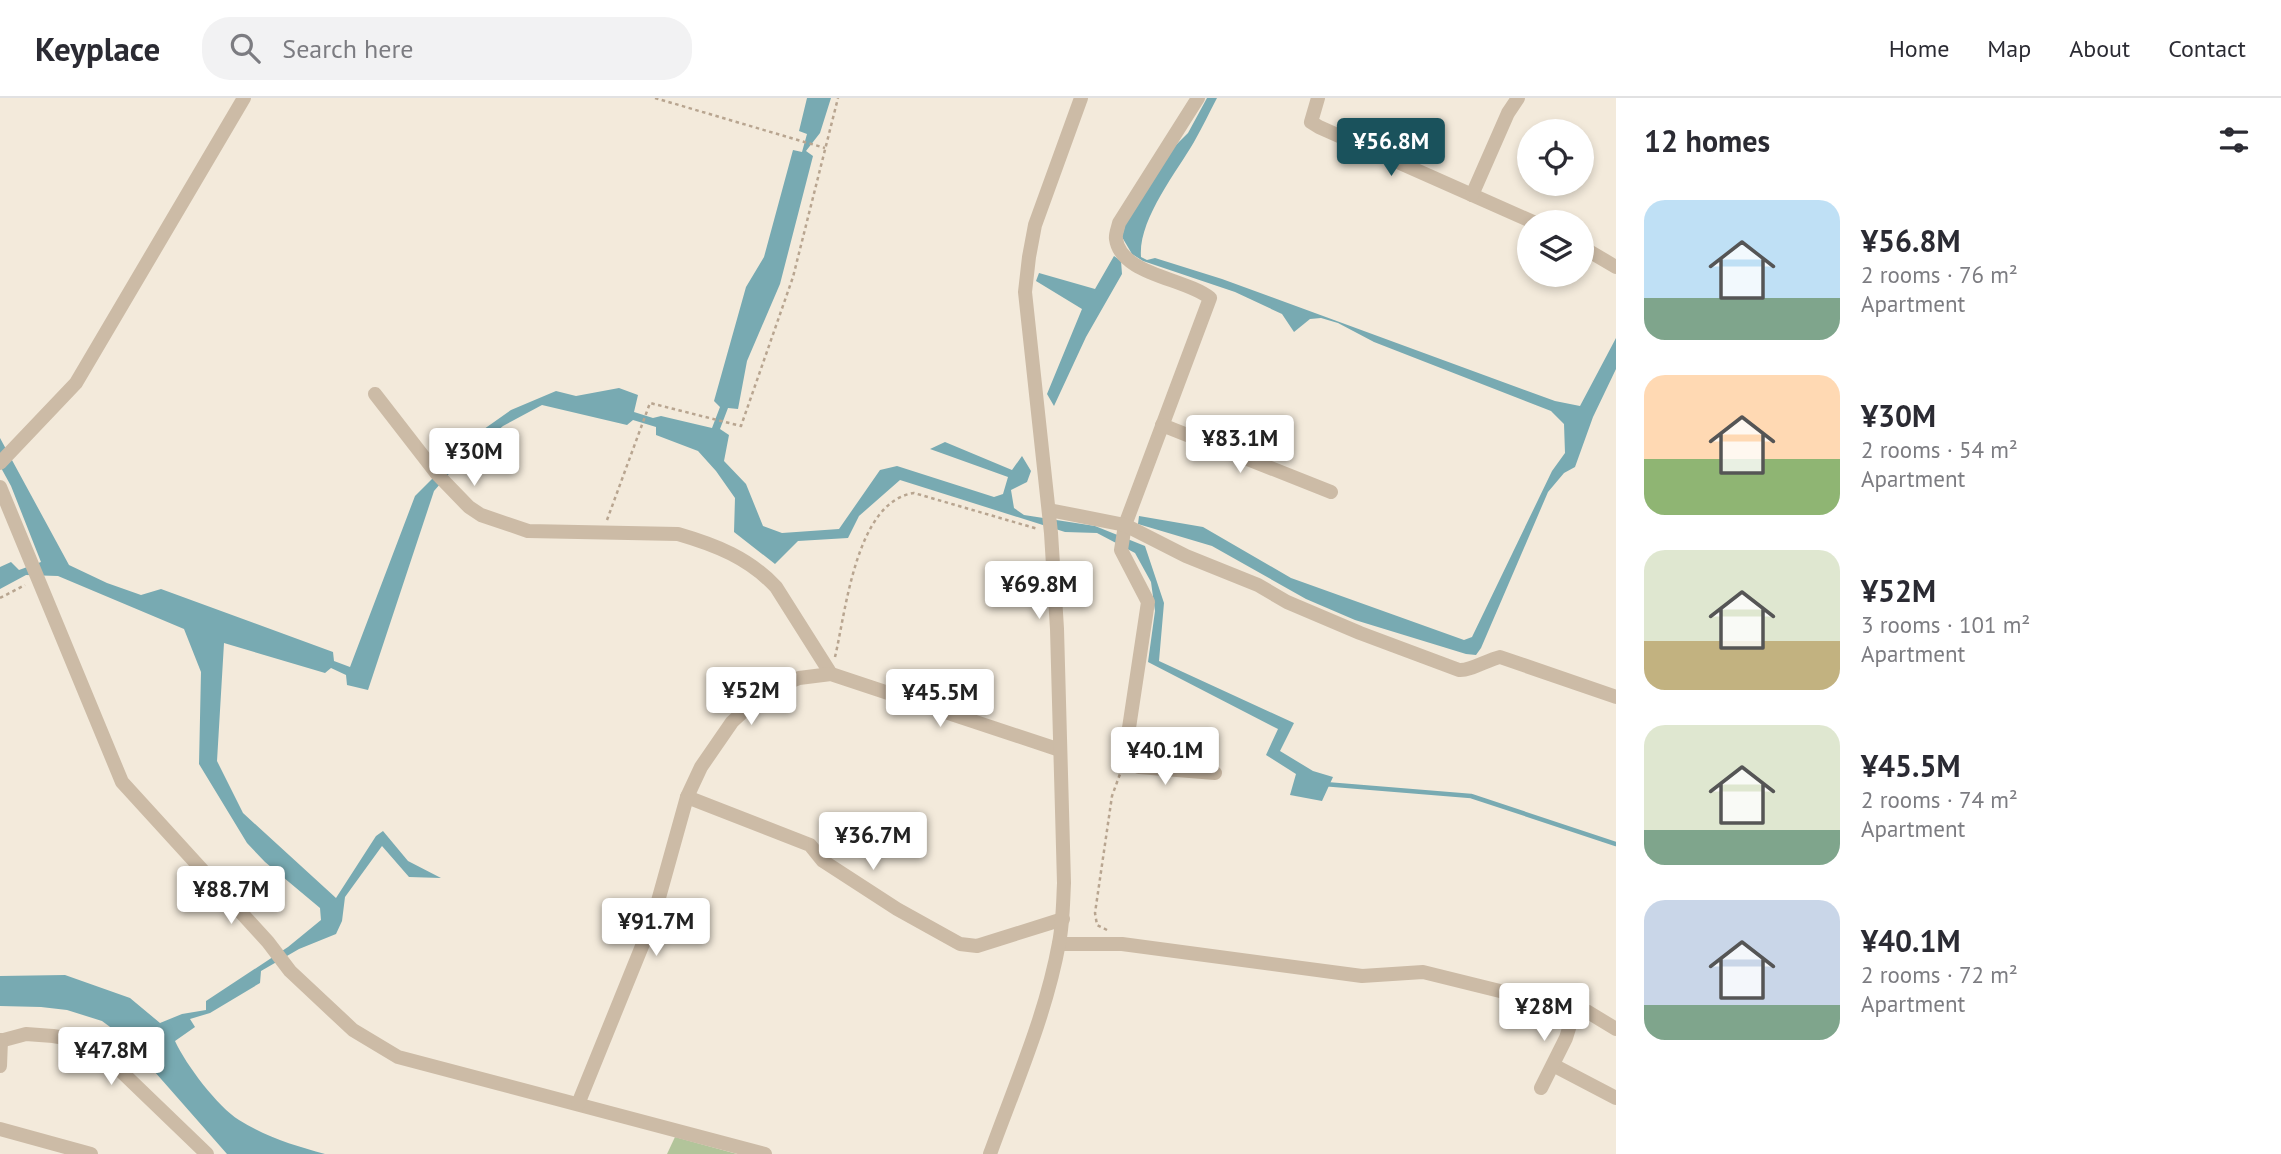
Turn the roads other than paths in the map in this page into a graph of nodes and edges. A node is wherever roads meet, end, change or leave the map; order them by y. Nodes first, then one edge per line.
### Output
1 (244, 98) edge
2 (1081, 98) edge
3 (1198, 98) edge
4 (1318, 98) edge
5 (1518, 98) edge
6 (1472, 195) junction
7 (1517, 215) edge
8 (1594, 254) edge
9 (1616, 267) edge
10 (375, 394) dead end
11 (1162, 425) junction
12 (0, 463) edge
13 (0, 487) edge
14 (1331, 492) dead end
15 (1049, 510) junction
16 (1125, 525) junction
17 (831, 674) junction
18 (1616, 696) edge
19 (1060, 750) junction
20 (1215, 774) dead end
21 (687, 797) junction
22 (1063, 919) junction
23 (1059, 944) junction
24 (1575, 1009) junction
25 (1616, 1029) edge
26 (1, 1041) edge
27 (1553, 1065) junction
28 (0, 1066) edge
29 (1541, 1088) dead end
30 (1616, 1098) edge
31 (578, 1104) junction
32 (0, 1129) edge
33 (91, 1154) edge
34 (207, 1154) edge
35 (765, 1154) edge
36 (990, 1154) edge

1 - 12 street
2 - 15 street
3 - 11 street
4 - 6 street
5 - 6 street
6 - 7 street
8 - 9 street
10 - 17 street
11 - 14 street
11 - 16 street
13 - 31 street
15 - 16 street
15 - 19 street
16 - 18 street
16 - 20 street
17 - 19 street
17 - 21 street
19 - 22 street
21 - 22 street
21 - 31 street
22 - 23 street
23 - 24 street
23 - 36 street
24 - 25 street
24 - 27 street
26 - 28 street
26 - 34 street
27 - 29 street
27 - 30 street
31 - 35 street
32 - 33 street

